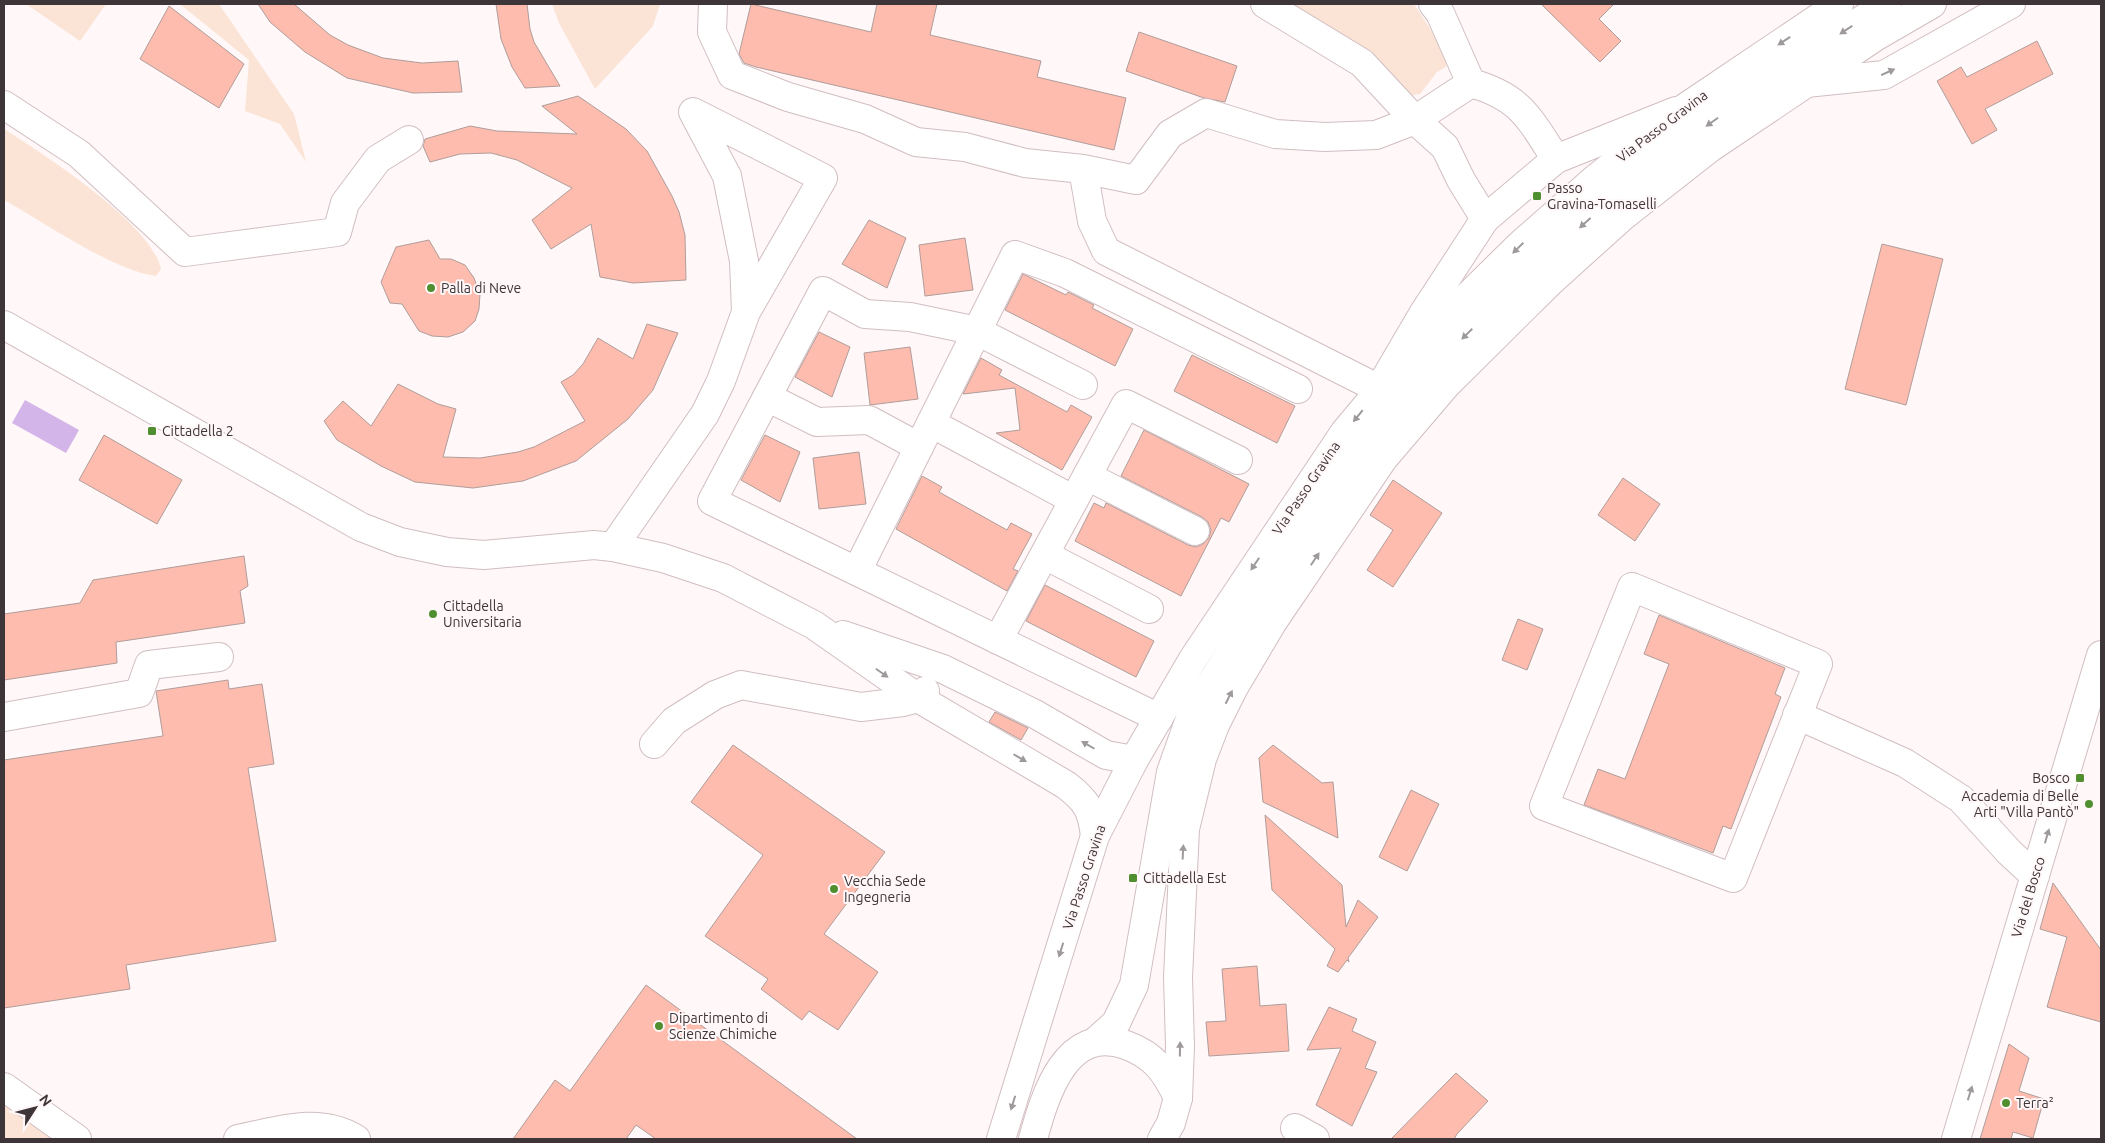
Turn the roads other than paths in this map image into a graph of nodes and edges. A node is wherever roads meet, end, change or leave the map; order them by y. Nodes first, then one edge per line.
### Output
1 (713, 4) edge
2 (1265, 4) edge
3 (1433, 4) edge
4 (1839, 4) edge
5 (1887, 4) edge
6 (1932, 4) edge
7 (2010, 4) edge
8 (1471, 83) junction
9 (1806, 83) junction
10 (4, 105) edge
11 (1686, 107) junction
12 (1414, 120) junction
13 (409, 140) dead end
14 (1556, 159) junction
15 (1084, 169) junction
16 (1485, 219) junction
17 (746, 312) junction
18 (4, 325) edge
19 (977, 330) junction
20 (1083, 385) dead end
21 (1298, 389) dead end
22 (1379, 389) junction
23 (767, 397) junction
24 (925, 435) junction
25 (1238, 460) dead end
26 (1087, 476) junction
27 (1074, 500) junction
28 (1195, 531) dead end
29 (613, 547) junction
30 (1045, 554) junction
31 (857, 571) junction
32 (1148, 609) dead end
33 (814, 625) junction
34 (998, 640) junction
35 (2101, 656) edge
36 (219, 657) dead end
37 (943, 669) junction
38 (918, 698) junction
39 (1798, 715) junction
40 (4, 716) edge
41 (1159, 718) junction
42 (654, 744) dead end
43 (1134, 760) junction
44 (1095, 836) junction
45 (2035, 876) junction
46 (1049, 990) junction
47 (1096, 1041) junction
48 (4, 1087) edge
49 (1178, 1098) junction
50 (77, 1139) edge
51 (238, 1139) edge
52 (356, 1139) edge
53 (1002, 1139) edge
54 (1032, 1139) edge
55 (1162, 1139) edge
56 (1956, 1139) edge

1 - 15 main road
2 - 12 main road
3 - 8 main road
4 -> 11 main road, Via Passo Gravina
5 -> 47 main road
6 - 9 main road
9 -> 7 main road
8 - 12 main road
8 - 14 main road
49 -> 9 main road
10 - 13 main road
11 - 14 main road
11 -> 22 main road, Via Passo Gravina
12 - 15 main road
12 - 16 main road
14 - 16 main road
15 - 22 main road
16 - 22 main road
17 - 17 main road
17 - 29 main road
18 - 29 main road
19 - 20 main road
19 - 21 main road
19 - 23 main road
19 - 24 main road
22 -> 41 main road, Via Passo Gravina
23 - 24 main road
23 - 31 main road
24 - 27 main road
24 - 31 main road
25 - 26 main road
26 - 27 main road
26 - 28 main road
27 - 30 main road
29 - 33 main road
30 - 32 main road
30 - 34 main road
31 - 34 main road
33 - 37 main road
33 -> 38 main road
34 - 41 main road
45 -> 35 main road, Via del Bosco
36 - 40 main road
37 - 38 main road
43 -> 37 main road
38 - 42 main road
38 -> 44 main road
39 - 39 main road
39 - 45 main road
41 - 43 main road, Via Passo Gravina
43 - 44 main road, Via Passo Gravina
44 -> 46 main road, Via Passo Gravina
56 -> 45 main road, Via del Bosco
46 -> 53 main road, Via Passo Gravina
46 - 54 main road
47 - 49 main road
47 - 54 main road
48 - 50 main road
49 - 55 main road
51 - 52 main road

